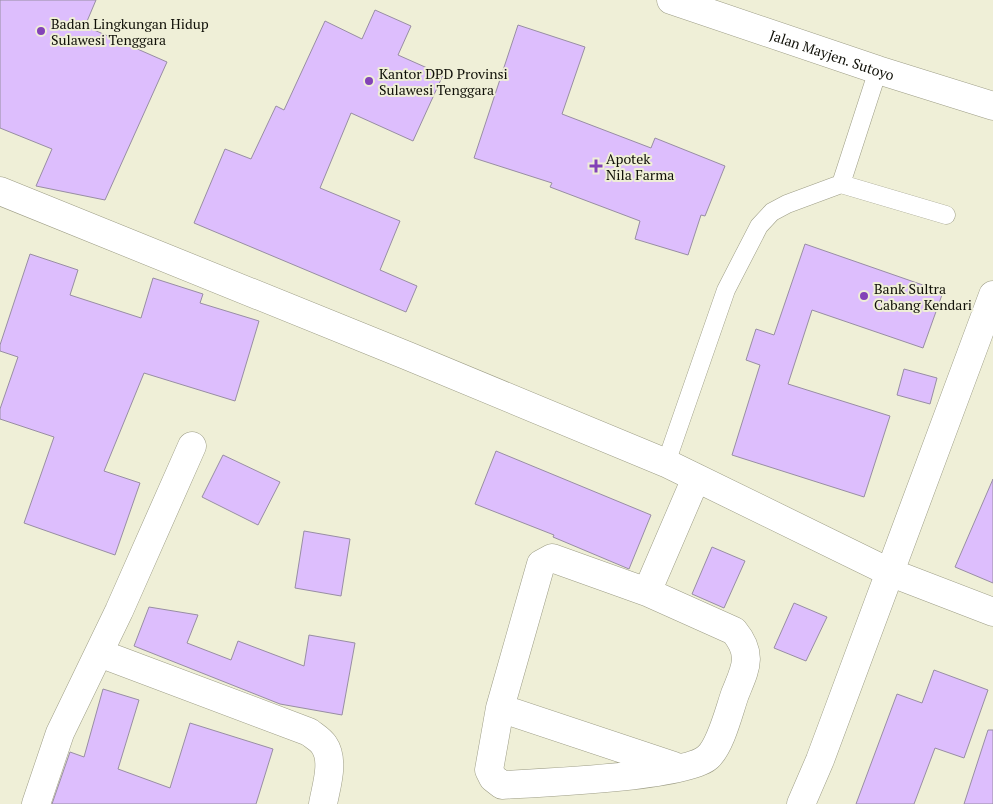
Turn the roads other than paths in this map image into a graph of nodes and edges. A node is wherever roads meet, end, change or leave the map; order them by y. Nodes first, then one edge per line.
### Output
1 (671, 0) edge
2 (878, 70) junction
3 (993, 106) edge
4 (841, 184) junction
5 (0, 191) edge
6 (946, 215) dead end
7 (993, 295) edge
8 (192, 446) dead end
9 (666, 463) junction
10 (696, 478) junction
11 (889, 572) junction
12 (647, 592) junction
13 (993, 612) edge
14 (99, 653) junction
15 (500, 708) junction
16 (682, 768) junction
17 (36, 804) edge
18 (324, 804) edge
19 (801, 804) edge

1 - 2 main road, Jalan Mayjen. Sutoyo
2 - 3 main road, Jalan Mayjen. Sutoyo
2 - 4 lane
4 - 6 lane
4 - 9 lane
5 - 9 main road
7 - 11 main road
8 - 14 main road
9 - 10 main road
10 - 11 main road
10 - 12 main road
11 - 13 main road
11 - 19 main road
12 - 15 main road
12 - 16 main road
14 - 17 main road
14 - 18 main road
15 - 16 main road
15 - 16 main road

